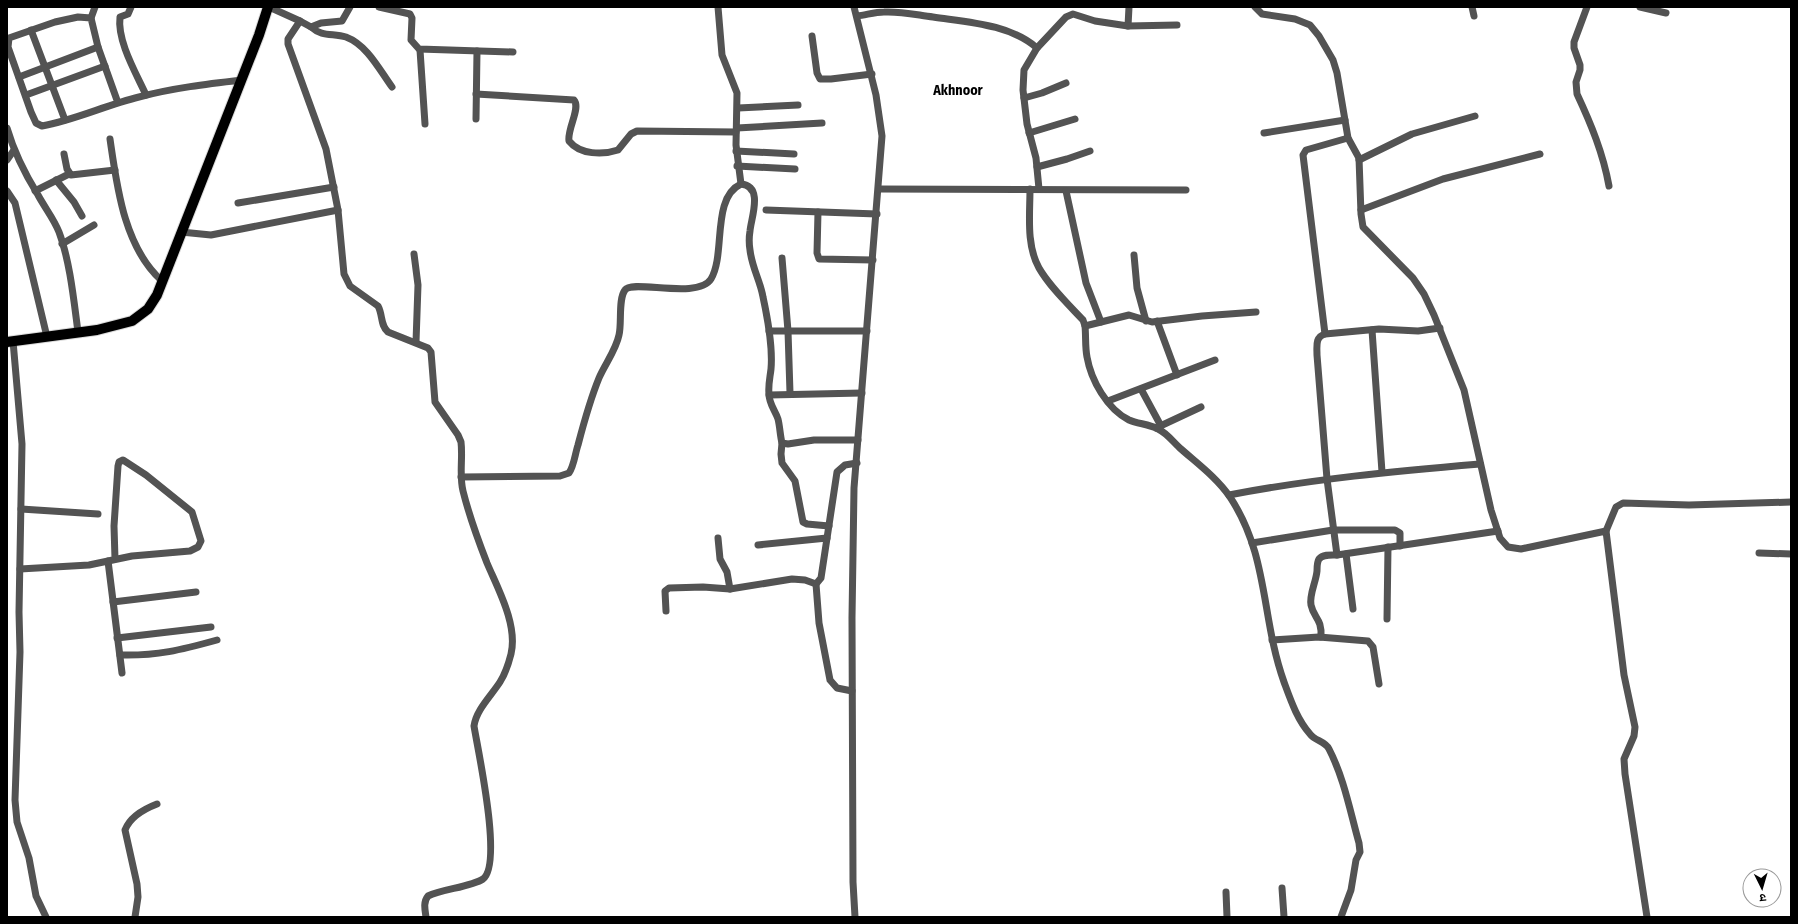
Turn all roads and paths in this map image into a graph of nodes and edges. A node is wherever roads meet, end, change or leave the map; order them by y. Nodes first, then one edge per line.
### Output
1 (95, 7) edge
2 (131, 7) edge
3 (269, 7) edge
4 (350, 7) edge
5 (379, 7) edge
6 (718, 7) edge
7 (854, 7) edge
8 (1129, 7) edge
9 (1255, 7) edge
10 (1472, 7) edge
11 (1587, 7) edge
12 (1640, 7) edge
13 (1666, 13) dead end
14 (857, 16) junction
15 (1474, 16) dead end
16 (91, 18) junction
17 (300, 21) junction
18 (1177, 24) dead end
19 (1128, 26) junction
20 (311, 28) junction
21 (31, 30) junction
22 (812, 36) dead end
23 (1034, 46) junction
24 (98, 47) junction
25 (420, 50) junction
26 (477, 51) junction
27 (513, 52) dead end
28 (45, 66) junction
29 (105, 66) junction
30 (872, 74) junction
31 (19, 77) junction
32 (242, 80) junction
33 (1066, 83) dead end
34 (52, 85) junction
35 (392, 87) dead end
36 (476, 94) junction
37 (146, 95) junction
38 (26, 96) junction
39 (1024, 98) junction
40 (118, 103) junction
41 (798, 104) dead end
42 (738, 108) junction
43 (1475, 116) dead end
44 (476, 119) dead end
45 (1075, 119) dead end
46 (65, 120) junction
47 (1345, 120) junction
48 (822, 123) dead end
49 (424, 124) dead end
50 (7, 128) edge
51 (737, 130) junction
52 (1029, 133) junction
53 (1264, 133) dead end
54 (1348, 138) junction
55 (110, 139) dead end
56 (14, 150) junction
57 (736, 150) junction
58 (1090, 151) dead end
59 (64, 154) dead end
60 (794, 154) dead end
61 (1540, 154) dead end
62 (7, 160) edge
63 (1359, 160) junction
64 (738, 166) junction
65 (1037, 167) junction
66 (795, 169) dead end
67 (114, 170) junction
68 (69, 174) junction
69 (56, 180) junction
70 (741, 184) junction
71 (1610, 186) dead end
72 (334, 187) junction
73 (1027, 189) junction
74 (879, 190) junction
75 (1039, 190) junction
76 (1186, 190) dead end
77 (7, 191) edge
78 (35, 191) junction
79 (1066, 191) junction
80 (238, 203) dead end
81 (338, 210) junction
82 (766, 210) dead end
83 (1361, 210) junction
84 (818, 212) junction
85 (877, 214) junction
86 (82, 216) dead end
87 (94, 225) dead end
88 (182, 232) junction
89 (62, 244) junction
90 (414, 254) dead end
91 (1134, 255) dead end
92 (782, 258) dead end
93 (873, 260) junction
94 (162, 281) junction
95 (1256, 312) dead end
96 (1146, 321) junction
97 (1157, 321) junction
98 (1101, 322) junction
99 (1085, 326) junction
100 (1440, 328) junction
101 (1372, 330) junction
102 (769, 331) junction
103 (788, 331) junction
104 (867, 331) junction
105 (78, 332) junction
106 (1325, 334) junction
107 (47, 337) junction
108 (10, 342) edge
109 (416, 342) junction
110 (1215, 360) dead end
111 (1177, 375) junction
112 (1141, 389) junction
113 (790, 393) junction
114 (862, 393) junction
115 (769, 395) junction
116 (1108, 401) junction
117 (1201, 407) dead end
118 (1159, 427) junction
119 (858, 440) junction
120 (782, 443) junction
121 (857, 463) junction
122 (1480, 464) junction
123 (1382, 472) junction
124 (461, 477) junction
125 (1327, 479) junction
126 (1229, 495) junction
127 (1791, 502) edge
128 (21, 509) junction
129 (98, 514) dead end
130 (829, 526) junction
131 (1333, 530) junction
132 (1498, 531) junction
133 (1606, 531) junction
134 (718, 538) dead end
135 (827, 538) junction
136 (1252, 543) junction
137 (758, 545) dead end
138 (1400, 546) junction
139 (1388, 547) junction
140 (1759, 553) dead end
141 (1346, 554) junction
142 (1791, 554) edge
143 (1337, 555) junction
144 (112, 560) junction
145 (20, 569) junction
146 (816, 584) junction
147 (730, 589) junction
148 (196, 592) dead end
149 (113, 602) junction
150 (1353, 609) dead end
151 (666, 611) dead end
152 (1387, 619) dead end
153 (211, 627) dead end
154 (1321, 637) junction
155 (118, 638) junction
156 (217, 640) dead end
157 (1272, 640) junction
158 (120, 655) junction
159 (122, 673) dead end
160 (1379, 684) dead end
161 (852, 691) junction
162 (157, 804) dead end
163 (1282, 888) dead end
164 (1226, 892) dead end
165 (41, 908) junction
166 (38, 917) edge
167 (46, 917) edge
168 (135, 917) edge
169 (426, 917) edge
170 (855, 917) edge
171 (1227, 917) edge
172 (1284, 917) edge
173 (1341, 917) edge
174 (1647, 917) edge

1 - 16 street
2 - 37 street
3 - 17 street
3 - 32 main road
4 - 20 street
5 - 25 street
6 - 42 street
7 - 14 street
8 - 19 street
9 - 47 street
10 - 15 street
11 - 71 street
12 - 13 street
14 - 23 street
14 - 30 street
16 - 21 street
16 - 24 street
17 - 20 street
17 - 72 street
18 - 19 street
19 - 23 street
20 - 35 street
21 - 28 street
21 - 31 street
22 - 30 street
23 - 39 street
24 - 28 street
24 - 29 street
25 - 26 street
25 - 49 street
26 - 27 street
26 - 36 street
28 - 31 street
28 - 34 street
29 - 34 street
29 - 40 street
30 - 74 street
31 - 38 street
32 - 37 street
32 - 88 main road
33 - 39 street
34 - 38 street
34 - 46 street
36 - 44 street
36 - 51 street
37 - 40 street
38 - 46 street
39 - 52 street
40 - 46 street
41 - 42 street
42 - 51 street
43 - 63 street
45 - 52 street
47 - 53 street
47 - 54 street
48 - 51 street
50 - 56 street
51 - 57 street
52 - 65 street
54 - 63 street
54 - 106 street
55 - 67 street
56 - 62 street
56 - 78 street
57 - 60 street
57 - 64 street
58 - 65 street
59 - 68 street
61 - 83 street
63 - 83 street
64 - 66 street
64 - 70 street
65 - 75 street
67 - 68 street
67 - 94 street
68 - 69 street
69 - 78 street
69 - 86 street
70 - 102 street
70 - 124 street
72 - 80 street
72 - 81 street
73 - 74 street
73 - 75 street
73 - 99 street
74 - 85 street
75 - 79 street
76 - 79 street
77 - 107 street
78 - 89 street
79 - 98 street
81 - 88 street
81 - 109 street
82 - 84 street
83 - 100 street
84 - 85 street
84 - 93 street
85 - 93 street
87 - 89 street
88 - 94 main road
89 - 105 street
90 - 109 street
91 - 96 street
92 - 103 street
93 - 104 street
94 - 105 main road
95 - 97 street
96 - 97 street
96 - 98 street
97 - 111 street
98 - 99 street
99 - 116 street
100 - 101 street
100 - 122 street
101 - 106 street
101 - 123 street
102 - 103 street
102 - 115 street
103 - 104 street
103 - 113 street
104 - 114 street
105 - 107 main road
106 - 125 street
107 - 108 main road
108 - 128 street
109 - 124 street
110 - 111 street
111 - 112 street
112 - 116 street
112 - 118 street
113 - 114 street
113 - 115 street
114 - 119 street
115 - 120 street
116 - 118 street
117 - 118 street
118 - 126 street
119 - 120 street
119 - 121 street
120 - 130 street
121 - 130 street
121 - 161 street
122 - 123 street
122 - 132 street
123 - 125 street
124 - 169 street
125 - 126 street
125 - 131 street
126 - 136 street
127 - 133 street
128 - 129 street
128 - 145 street
130 - 135 street
131 - 136 street
131 - 138 street
131 - 143 street
132 - 133 street
132 - 138 street
133 - 174 street
134 - 147 street
135 - 137 street
135 - 146 street
136 - 157 street
138 - 139 street
139 - 141 street
139 - 152 street
140 - 142 street
141 - 143 street
141 - 150 street
143 - 154 street
144 - 144 street
144 - 145 street
144 - 149 street
145 - 165 street
146 - 147 street
146 - 161 street
147 - 151 street
148 - 149 street
149 - 155 street
153 - 155 street
154 - 157 street
154 - 160 street
155 - 158 street
156 - 158 street
157 - 173 street
158 - 159 street
161 - 170 street
162 - 168 street
163 - 172 street
164 - 171 street
165 - 166 street
165 - 167 street

